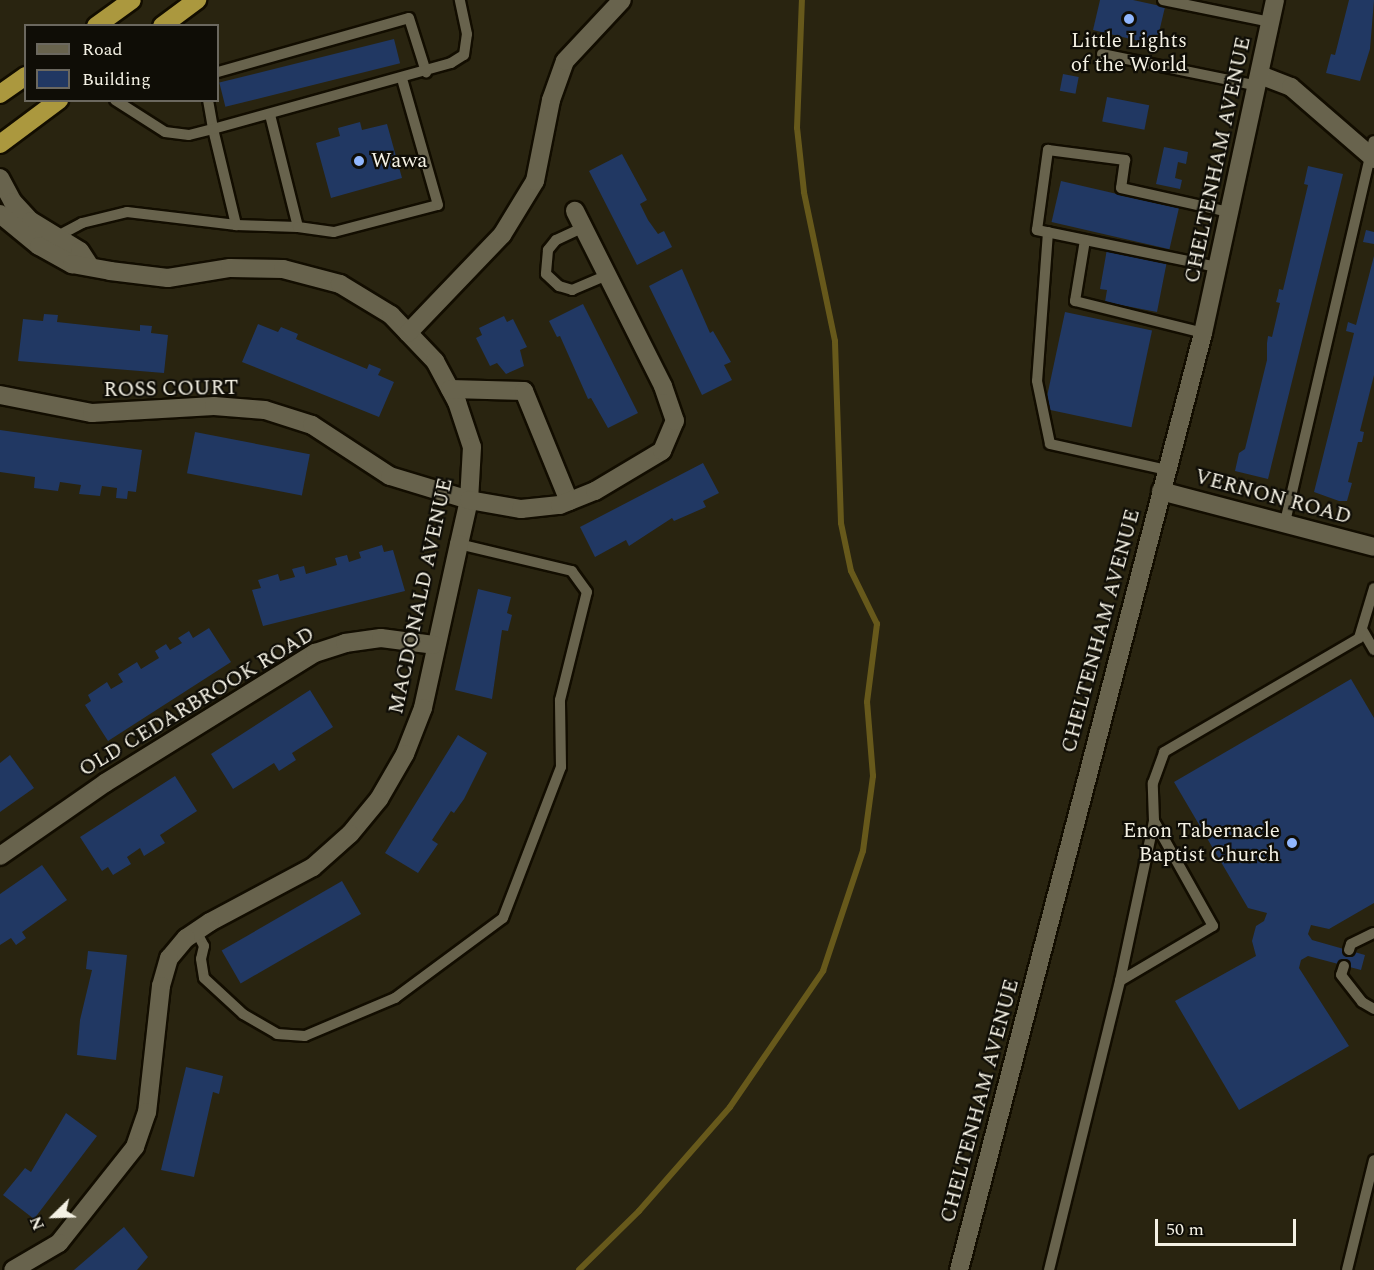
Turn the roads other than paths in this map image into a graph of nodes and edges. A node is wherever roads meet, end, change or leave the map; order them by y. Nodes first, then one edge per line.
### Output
1 (132, 0) edge
2 (197, 0) edge
3 (460, 0) edge
4 (622, 0) edge
5 (1163, 0) edge
6 (1275, 0) edge
7 (1270, 22) junction
8 (99, 24) edge
9 (165, 24) edge
10 (1102, 54) dead end
11 (219, 72) edge
12 (426, 72) junction
13 (24, 77) edge
14 (402, 79) junction
15 (1259, 81) junction
16 (0, 94) edge
17 (56, 102) edge
18 (118, 102) edge
19 (208, 102) edge
20 (270, 115) junction
21 (213, 129) junction
22 (0, 144) edge
23 (1373, 152) edge
24 (0, 178) edge
25 (1229, 212) junction
26 (0, 214) edge
27 (580, 219) joint
28 (236, 225) junction
29 (298, 227) junction
30 (1048, 232) junction
31 (54, 238) junction
32 (1085, 240) junction
33 (89, 265) junction
34 (1217, 267) junction
35 (608, 275) junction
36 (408, 333) junction
37 (1203, 333) junction
38 (450, 390) junction
39 (0, 395) edge
40 (1167, 470) junction
41 (1161, 491) junction
42 (469, 500) junction
43 (569, 501) junction
44 (1284, 522) junction
45 (459, 544) junction
46 (1374, 547) edge
47 (1374, 588) edge
48 (1371, 614) edge
49 (1363, 631) junction
50 (434, 645) junction
51 (1374, 650) edge
52 (1154, 821) junction
53 (0, 856) edge
54 (196, 931) junction
55 (1374, 933) edge
56 (1349, 950) dead end
57 (1344, 966) dead end
58 (1119, 981) junction
59 (1374, 1009) edge
60 (1374, 1161) edge
61 (1370, 1191) edge
62 (13, 1270) edge
63 (959, 1270) edge
64 (1049, 1270) edge
65 (1347, 1270) edge

1 - 8 highway
2 - 9 highway
3 - 12 lane
4 - 36 street
5 - 7 lane
6 - 7 street, CHELTENHAM AVENUE
7 - 15 street, CHELTENHAM AVENUE
10 - 15 lane
11 - 12 lane
12 - 14 lane
13 - 16 highway
14 - 20 lane
14 - 29 lane
15 - 23 street
15 - 25 street, CHELTENHAM AVENUE
17 - 22 highway
18 - 21 lane
19 - 21 lane
20 - 21 lane
20 - 29 lane
21 - 28 lane
23 - 44 lane
24 - 31 street, MACDONALD AVENUE
25 - 30 lane
25 - 34 street, CHELTENHAM AVENUE
26 - 33 street, MACDONALD AVENUE
27 - 35 street, ROSS COURT
27 - 35 lane
28 - 29 lane
28 - 31 lane
30 - 32 lane
30 - 40 lane
31 - 33 street, MACDONALD AVENUE
32 - 34 lane
32 - 37 lane
33 - 36 street, MACDONALD AVENUE
34 - 37 street, CHELTENHAM AVENUE
35 - 43 street, ROSS COURT
36 - 38 street, MACDONALD AVENUE
37 - 40 street, CHELTENHAM AVENUE
38 - 42 street, MACDONALD AVENUE
38 - 43 street
39 - 42 street, ROSS COURT
40 - 41 street, CHELTENHAM AVENUE
41 - 44 street, VERNON ROAD
41 - 63 street, CHELTENHAM AVENUE
42 - 43 street, ROSS COURT
42 - 45 street, MACDONALD AVENUE
44 - 46 street, VERNON ROAD
45 - 50 street, MACDONALD AVENUE
45 - 54 lane
47 - 48 lane
48 - 49 lane
49 - 51 lane
49 - 52 lane
50 - 53 street, OLD CEDARBROOK ROAD
50 - 54 street, MACDONALD AVENUE
52 - 58 lane
52 - 58 lane
54 - 62 street, MACDONALD AVENUE
55 - 56 lane
57 - 59 lane
58 - 64 lane
60 - 61 lane
61 - 65 lane

